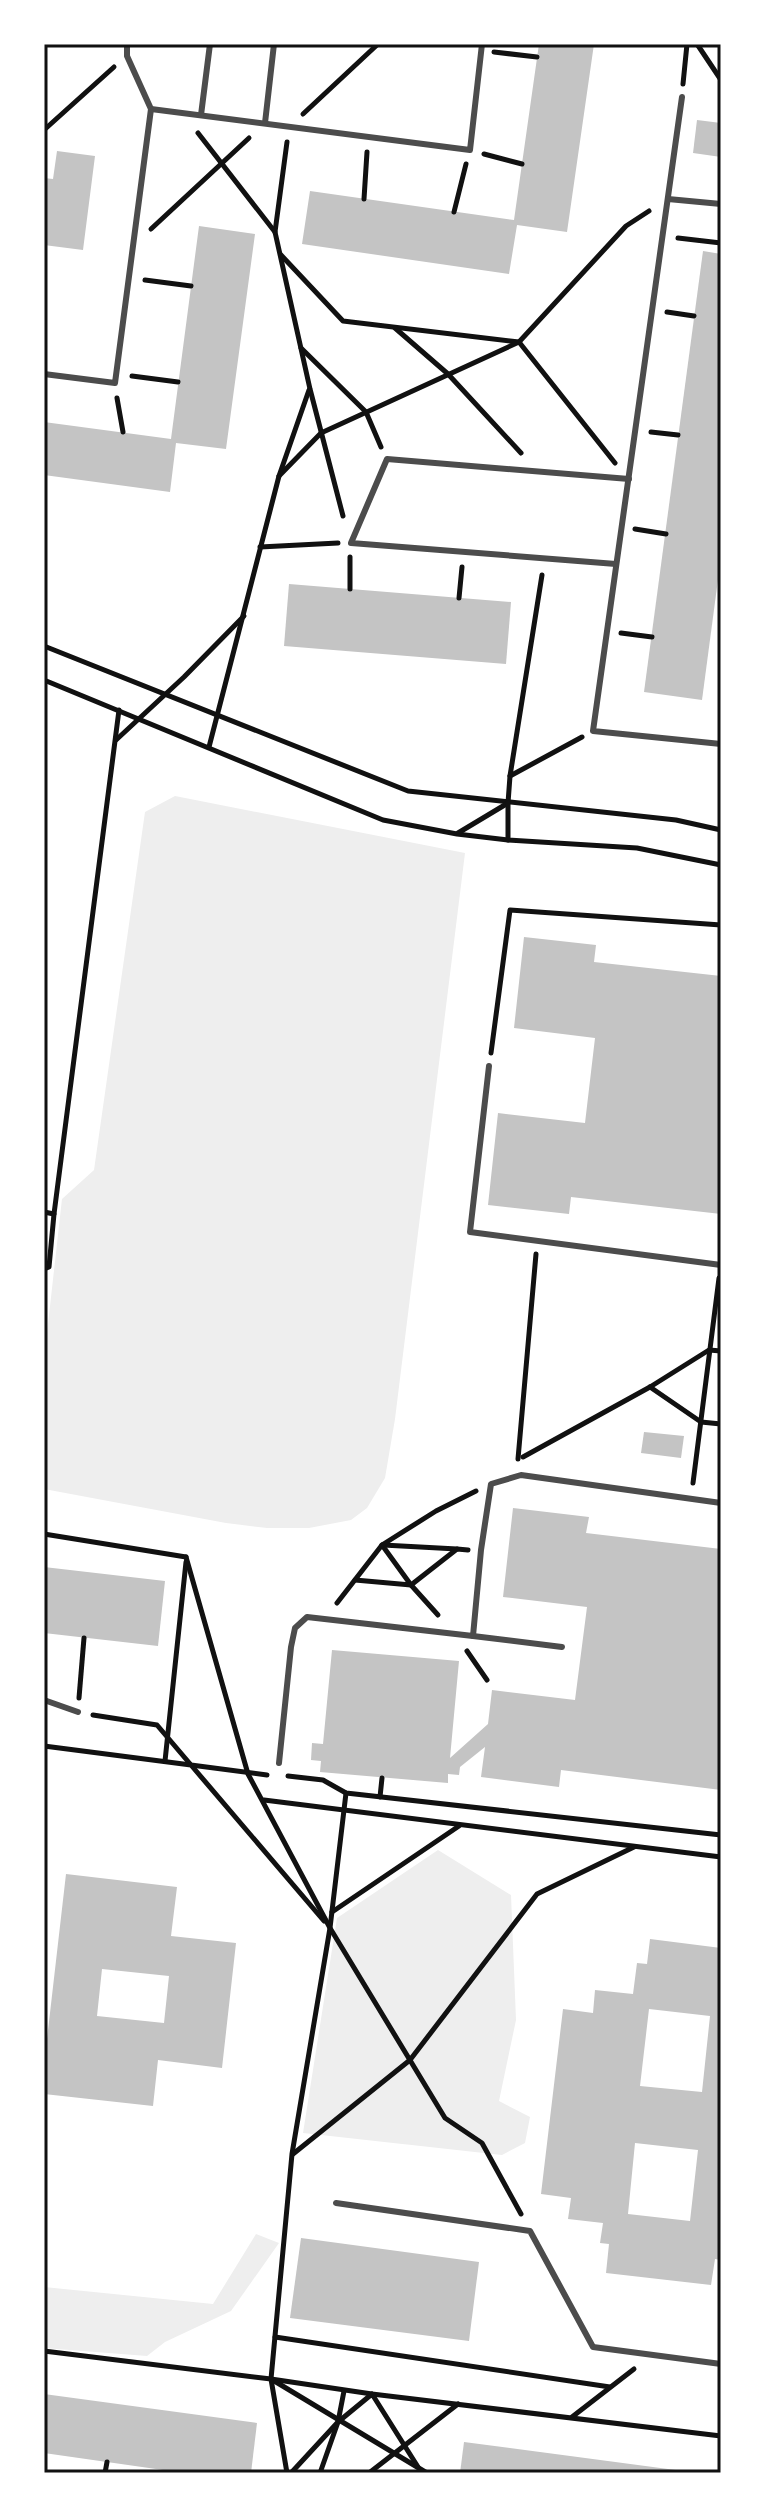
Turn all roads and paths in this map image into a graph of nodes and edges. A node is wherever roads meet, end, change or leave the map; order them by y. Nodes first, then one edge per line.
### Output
1 (127, 44) edge
2 (210, 44) edge
3 (274, 44) edge
4 (687, 44) edge
5 (697, 44) edge
6 (482, 47) edge
7 (127, 56) junction
8 (537, 57) dead end
9 (721, 80) edge
10 (682, 97) joint
11 (151, 109) junction
12 (183, 113) junction
13 (201, 115) junction
14 (265, 123) junction
15 (44, 130) edge
16 (368, 137) junction
17 (470, 150) junction
18 (222, 163) junction
19 (522, 164) dead end
20 (364, 199) dead end
21 (668, 199) junction
22 (721, 204) edge
23 (454, 212) dead end
24 (663, 237) junction
25 (721, 243) edge
26 (133, 245) junction
27 (280, 253) junction
28 (128, 278) junction
29 (191, 286) dead end
30 (652, 310) junction
31 (694, 316) dead end
32 (394, 327) junction
33 (519, 342) junction
34 (301, 348) junction
35 (44, 374) edge
36 (116, 374) junction
37 (448, 374) junction
38 (178, 382) dead end
39 (115, 383) junction
40 (310, 389) junction
41 (366, 412) junction
42 (636, 430) junction
43 (123, 432) dead end
44 (321, 433) junction
45 (678, 435) dead end
46 (387, 459) junction
47 (538, 472) junction
48 (279, 476) junction
49 (629, 479) junction
50 (621, 528) junction
51 (666, 534) dead end
52 (351, 543) junction
53 (260, 547) junction
54 (463, 552) junction
55 (544, 558) junction
56 (616, 564) junction
57 (350, 589) dead end
58 (459, 598) dead end
59 (244, 615) junction
60 (607, 631) junction
61 (652, 637) dead end
62 (44, 646) edge
63 (44, 680) edge
64 (165, 695) junction
65 (119, 710) junction
66 (217, 716) junction
67 (141, 719) junction
68 (115, 740) junction
69 (570, 744) dead end
70 (721, 744) edge
71 (209, 747) junction
72 (510, 776) junction
73 (508, 803) junction
74 (721, 830) edge
75 (457, 834) junction
76 (508, 840) junction
77 (721, 865) edge
78 (721, 925) edge
79 (489, 1066) joint
80 (44, 1212) edge
81 (54, 1214) junction
82 (537, 1241) junction
83 (721, 1265) edge
84 (44, 1269) edge
85 (709, 1350) junction
86 (721, 1351) edge
87 (650, 1387) junction
88 (701, 1422) junction
89 (721, 1424) edge
90 (518, 1460) junction
91 (491, 1484) junction
92 (691, 1500) junction
93 (721, 1503) edge
94 (44, 1534) edge
95 (382, 1545) junction
96 (457, 1549) junction
97 (481, 1550) junction
98 (186, 1557) junction
99 (355, 1580) junction
100 (325, 1620) junction
101 (473, 1636) junction
102 (84, 1638) dead end
103 (562, 1647) dead end
104 (44, 1700) edge
105 (78, 1712) junction
106 (168, 1738) junction
107 (44, 1746) edge
108 (165, 1761) junction
109 (279, 1763) joint
110 (191, 1765) junction
111 (248, 1774) junction
112 (382, 1778) dead end
113 (346, 1793) junction
114 (380, 1797) junction
115 (263, 1800) junction
116 (345, 1811) junction
117 (460, 1825) junction
118 (721, 1835) edge
119 (634, 1847) junction
120 (721, 1857) edge
121 (331, 1913) junction
122 (330, 1928) junction
123 (410, 2060) junction
124 (292, 2154) junction
125 (336, 2203) dead end
126 (530, 2231) junction
127 (275, 2337) junction
128 (44, 2351) edge
129 (654, 2355) junction
130 (721, 2364) edge
131 (271, 2379) junction
132 (610, 2387) junction
133 (344, 2391) junction
134 (372, 2394) junction
135 (459, 2404) junction
136 (571, 2418) junction
137 (338, 2422) junction
138 (721, 2436) edge
139 (404, 2446) junction
140 (394, 2454) junction
141 (107, 2462) dead end
142 (419, 2469) junction
143 (105, 2473) edge
144 (289, 2473) edge
145 (320, 2473) edge
146 (369, 2473) edge
147 (427, 2473) edge

1 - 7 lane
2 - 13 lane
3 - 14 lane
4 - 10 path
5 - 9 path
6 - 8 path
6 - 17 lane
7 - 11 lane
7 - 15 path
10 - 21 lane
11 - 12 lane
11 - 26 lane
12 - 13 lane
12 - 18 path
13 - 14 lane
14 - 16 lane
14 - 18 path
16 - 17 lane
16 - 20 path
17 - 19 path
17 - 23 path
18 - 26 path
18 - 27 path
21 - 22 lane
21 - 24 lane
21 - 33 path
24 - 25 path
24 - 30 lane
26 - 28 lane
27 - 32 path
27 - 34 path
28 - 29 path
28 - 36 lane
30 - 31 path
30 - 42 lane
32 - 33 path
32 - 37 path
33 - 37 path
33 - 49 path
34 - 40 path
34 - 41 path
35 - 39 lane
36 - 38 path
36 - 39 lane
37 - 41 path
37 - 47 path
39 - 43 path
40 - 44 path
40 - 48 path
41 - 44 path
41 - 46 path
42 - 45 path
42 - 49 lane
44 - 48 path
44 - 52 path
46 - 47 lane
46 - 52 lane
47 - 49 lane
48 - 53 path
49 - 50 lane
50 - 51 path
50 - 56 lane
52 - 53 path
52 - 54 lane
52 - 57 path
53 - 59 path
54 - 55 lane
54 - 58 path
55 - 56 lane
55 - 72 path
56 - 60 lane
59 - 64 path
59 - 66 path
60 - 61 path
60 - 70 lane
62 - 64 path
63 - 65 path
64 - 66 path
64 - 67 path
65 - 67 path
65 - 68 path
66 - 71 path
66 - 73 path
67 - 68 path
67 - 71 path
68 - 81 path
69 - 72 path
71 - 75 path
72 - 73 path
73 - 74 path
73 - 75 path
73 - 76 path
75 - 76 path
76 - 77 path
78 - 79 path
79 - 82 lane
80 - 81 path
81 - 84 path
82 - 83 lane
82 - 90 path
83 - 85 path
85 - 86 path
85 - 87 path
85 - 88 path
87 - 88 path
87 - 90 path
88 - 89 path
88 - 92 path
90 - 91 path
91 - 92 lane
91 - 95 path
91 - 97 lane
92 - 93 lane
94 - 98 path
95 - 96 path
95 - 99 path
96 - 97 path
96 - 99 path
97 - 101 lane
98 - 106 path
98 - 111 path
99 - 100 path
100 - 101 lane
100 - 109 lane
101 - 103 lane
102 - 105 path
104 - 105 lane
105 - 106 path
106 - 108 path
106 - 110 path
107 - 108 path
108 - 110 path
109 - 113 path
110 - 111 path
110 - 122 path
111 - 115 path
112 - 114 path
113 - 114 path
113 - 116 path
114 - 118 path
115 - 116 path
115 - 122 path
116 - 117 path
116 - 121 path
117 - 119 path
117 - 121 path
119 - 120 path
119 - 123 path
121 - 122 path
122 - 123 path
122 - 124 path
123 - 124 path
123 - 126 path
124 - 127 path
125 - 126 lane
126 - 129 lane
127 - 131 path
127 - 132 path
128 - 131 path
129 - 130 lane
129 - 132 path
131 - 133 path
131 - 137 path
131 - 144 path
132 - 136 path
133 - 134 path
133 - 137 path
134 - 135 path
134 - 137 path
134 - 139 path
135 - 136 path
135 - 139 path
136 - 138 path
137 - 140 path
137 - 144 path
137 - 145 path
139 - 140 path
139 - 142 path
140 - 142 path
140 - 146 path
141 - 143 path
142 - 147 path

